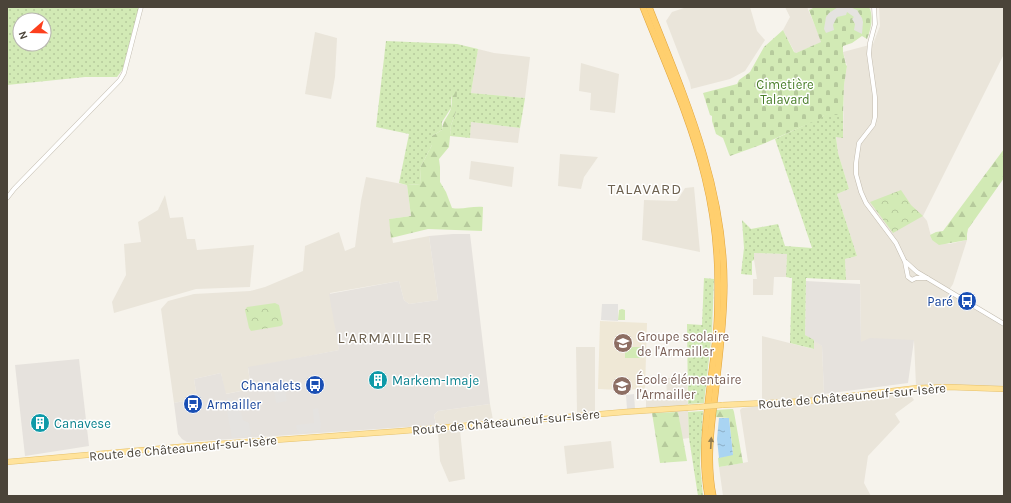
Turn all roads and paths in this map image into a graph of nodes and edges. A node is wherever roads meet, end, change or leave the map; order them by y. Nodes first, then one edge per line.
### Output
1 (142, 7) edge
2 (643, 7) edge
3 (649, 7) edge
4 (874, 7) edge
5 (7, 198) edge
6 (906, 262) junction
7 (721, 269) junction
8 (913, 269) junction
9 (908, 272) junction
10 (917, 272) junction
11 (916, 278) junction
12 (927, 278) junction
13 (721, 285) junction
14 (1004, 324) edge
15 (1004, 389) edge
16 (7, 462) edge
17 (708, 496) edge
18 (713, 496) edge

1 - 5 street
2 - 7 highway
3 - 7 highway
4 - 6 street
6 - 8 street
6 - 9 street
7 - 13 highway
8 - 9 street
8 - 10 street
9 - 11 street
10 - 11 street
10 - 12 street
11 - 12 street
12 - 14 street
13 - 17 highway
18 -> 13 highway
15 - 16 main road, Route de Châteauneuf-sur-Isère, bridge

